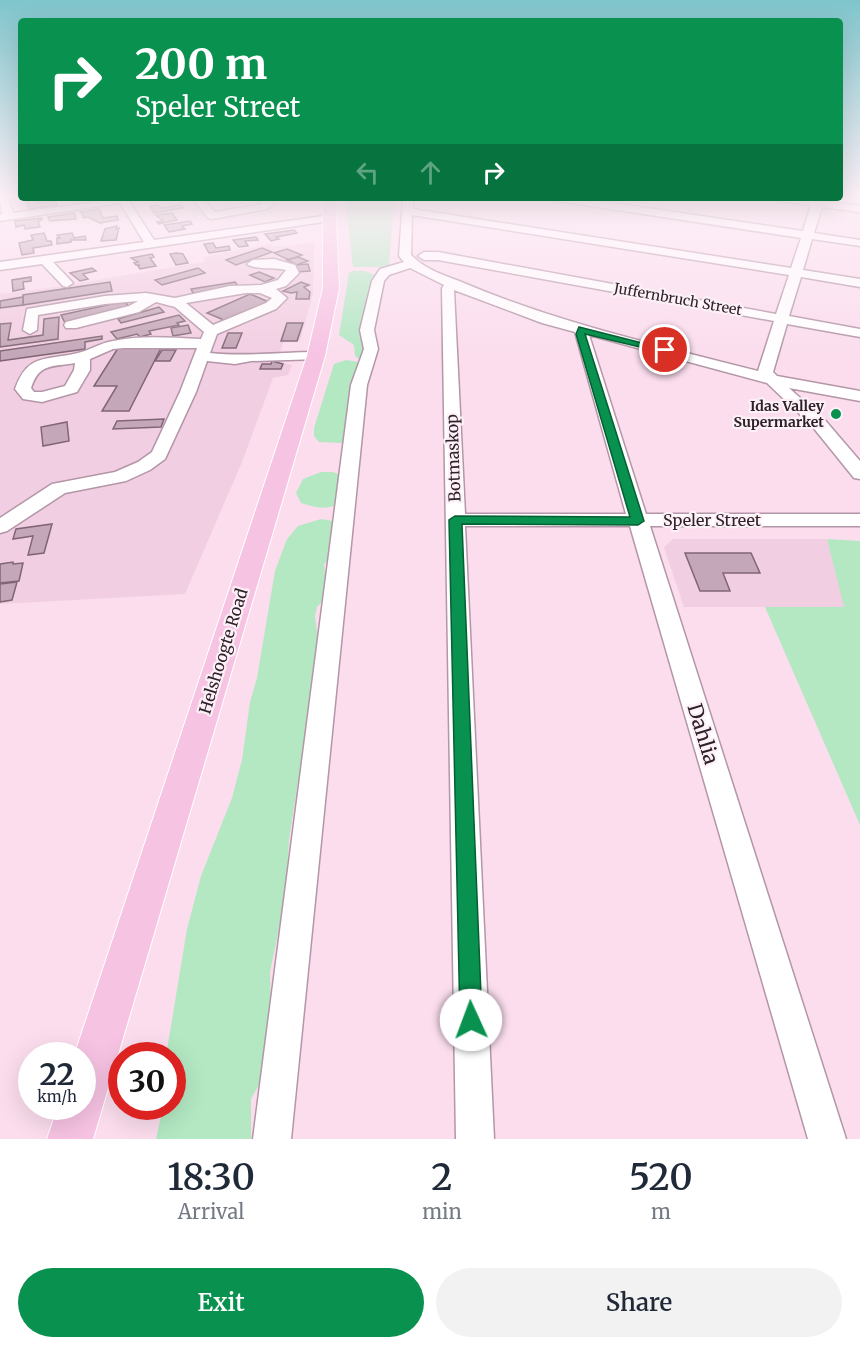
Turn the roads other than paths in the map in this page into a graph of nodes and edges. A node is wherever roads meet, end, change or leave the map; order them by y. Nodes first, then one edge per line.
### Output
1 (117, 249) edge
2 (330, 249) edge
3 (405, 249) edge
4 (661, 249) edge
5 (802, 249) edge
6 (45, 260) junction
7 (418, 260) junction
8 (253, 264) dead end
9 (0, 266) edge
10 (794, 273) junction
11 (67, 283) dead end
12 (860, 283) edge
13 (455, 284) junction
14 (265, 288) junction
15 (152, 298) junction
16 (175, 302) junction
17 (781, 318) junction
18 (71, 325) dead end
19 (583, 329) junction
20 (30, 330) dead end
21 (860, 333) edge
22 (207, 347) junction
23 (316, 356) junction
24 (83, 357) dead end
25 (772, 380) junction
26 (860, 396) edge
27 (860, 474) edge
28 (455, 520) junction
29 (860, 520) edge
30 (638, 521) junction
31 (0, 527) edge
32 (96, 1054) edge
33 (76, 1120) edge
34 (70, 1139) edge
35 (272, 1139) edge
36 (475, 1139) edge
37 (827, 1139) edge

1 - 6 street
2 - 23 main road, Helshoogte Road
3 - 7 street
4 - 10 street
5 - 10 street
6 - 9 street
6 - 11 street
7 - 13 street
7 - 17 street, Juffernbruch Street
7 - 35 street
8 - 14 street
10 - 12 street
10 - 17 street
13 - 19 street
13 - 28 street, Botmaskop
14 - 16 street
14 - 22 street
15 - 16 street
15 - 18 street
15 - 20 street
16 - 22 street
17 - 21 street, Juffernbruch Street
17 - 25 street
19 - 25 street
19 - 30 street, Dahlia
22 - 23 street
22 - 24 street
22 - 31 street
23 - 32 main road, Helshoogte Road
25 - 26 street
25 - 27 street
28 - 30 street, Speler Street
28 - 36 street, Botmaskop
29 - 30 street, Speler Street
30 - 37 street, Dahlia
33 - 34 main road

